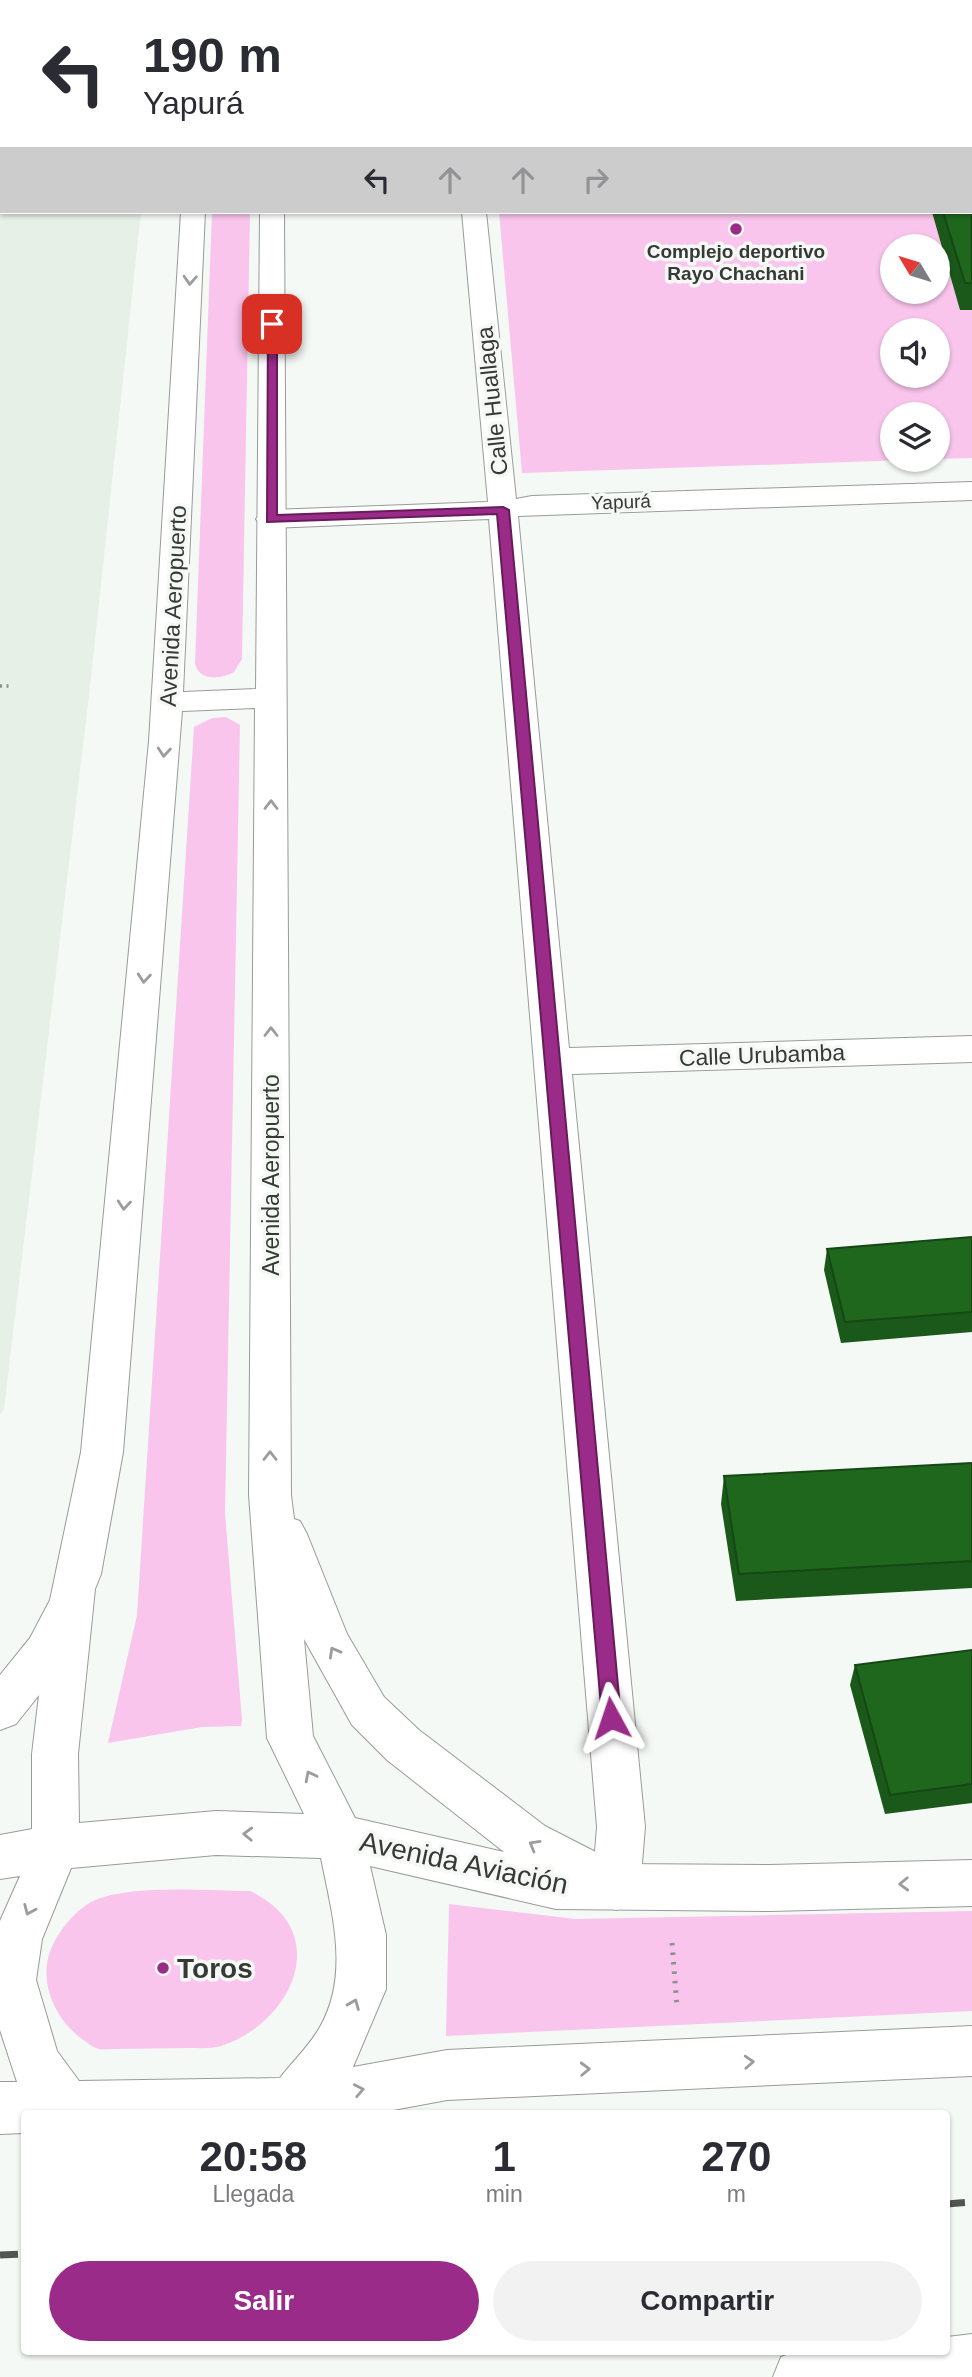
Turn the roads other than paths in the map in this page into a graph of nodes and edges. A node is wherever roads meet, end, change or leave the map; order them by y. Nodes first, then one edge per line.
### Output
1 (193, 214) edge
2 (272, 214) edge
3 (474, 214) edge
4 (972, 491) edge
5 (503, 510) junction
6 (271, 519) junction
7 (271, 698) junction
8 (168, 702) junction
9 (972, 1049) edge
10 (551, 1062) junction
11 (270, 1495) junction
12 (73, 1589) junction
13 (0, 1710) edge
14 (340, 1837) junction
15 (56, 1847) junction
16 (0, 1857) edge
17 (972, 1882) edge
18 (616, 1888) junction
19 (972, 2051) edge
20 (292, 2103) junction
21 (66, 2106) junction
22 (0, 2108) edge
23 (972, 2362) edge
24 (801, 2377) edge

1 -> 8 main road, Avenida Aeropuerto
2 - 6 main road, Avenida Aeropuerto
3 - 5 main road, Calle Huallaga
4 - 5 main road, Yapurá
5 - 6 main road, Yapurá
5 - 10 main road, Calle Huallaga
6 - 7 main road, Avenida Aeropuerto
7 - 8 main road
11 -> 7 main road, Avenida Aeropuerto
8 -> 12 main road, Avenida Aeropuerto
9 - 10 main road, Calle Urubamba
10 - 18 main road, Calle Huallaga
14 -> 11 main road, Avenida Aeropuerto
18 -> 11 main road
12 - 13 main road
12 - 15 main road, Avenida Aeropuerto
14 -> 15 main road, Avenida Aviación
14 - 18 main road, Avenida Aviación
20 -> 14 main road, Avenida Aeropuerto
15 - 16 main road, Avenida Aviación
15 -> 21 main road, Avenida Aeropuerto
17 -> 18 main road, Avenida Aviación
20 -> 19 main road
20 - 21 main road
21 - 22 main road
23 - 24 main road

